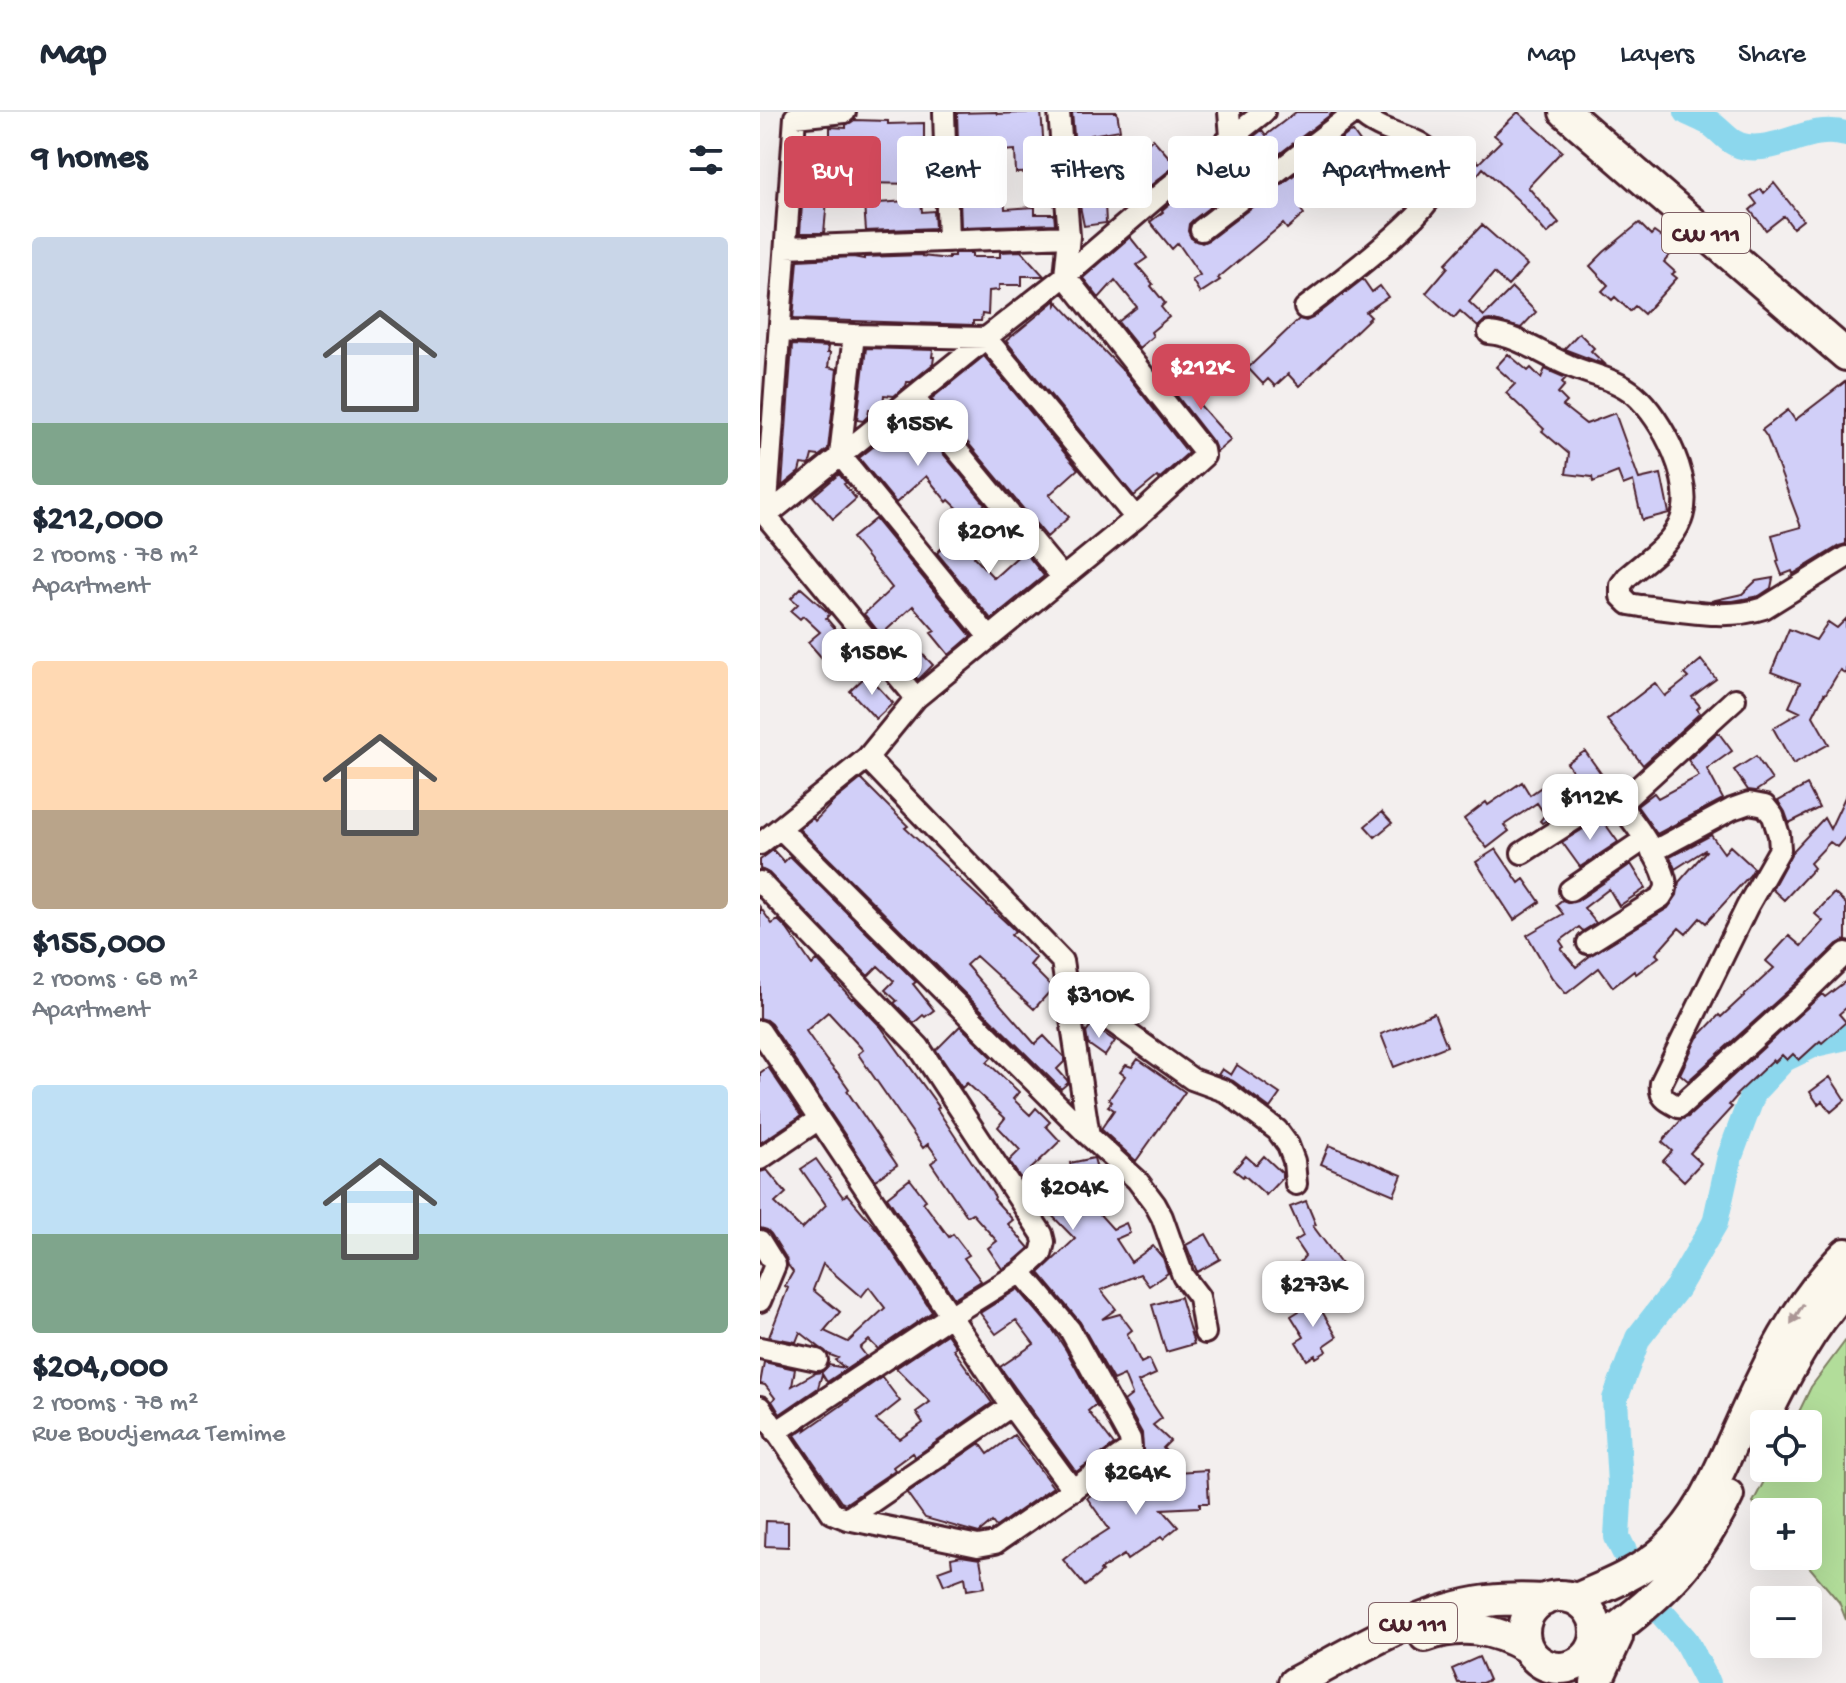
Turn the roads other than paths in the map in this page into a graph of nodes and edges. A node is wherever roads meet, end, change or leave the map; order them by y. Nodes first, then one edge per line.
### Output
1 (845, 112) edge
2 (944, 112) edge
3 (1059, 112) edge
4 (1229, 112) edge
5 (1264, 112) edge
6 (1357, 112) edge
7 (1565, 112) edge
8 (1593, 112) edge
9 (1231, 136) edge
10 (1232, 136) edge
11 (1168, 188) edge
12 (1201, 230) dead end
13 (1069, 236) junction
14 (948, 241) junction
15 (786, 247) junction
16 (1065, 276) junction
17 (1305, 308) dead end
18 (781, 331) junction
19 (1489, 333) dead end
20 (1846, 333) edge
21 (854, 335) junction
22 (986, 338) junction
23 (1846, 355) edge
24 (913, 397) junction
25 (840, 455) junction
26 (766, 516) junction
27 (1136, 518) junction
28 (1846, 557) edge
29 (1063, 578) junction
30 (989, 637) junction
31 (916, 698) junction
32 (1735, 699) dead end
33 (867, 758) junction
34 (1618, 806) junction
35 (781, 829) junction
36 (760, 844) edge
37 (1649, 846) junction
38 (1522, 853) dead end
39 (760, 882) edge
40 (1570, 890) dead end
41 (1588, 943) dead end
42 (1846, 953) edge
43 (1066, 989) junction
44 (760, 1031) edge
45 (819, 1119) junction
46 (1089, 1136) junction
47 (760, 1159) edge
48 (1296, 1184) dead end
49 (760, 1241) edge
50 (1846, 1254) edge
51 (1021, 1272) junction
52 (1846, 1289) edge
53 (760, 1301) edge
54 (950, 1316) junction
55 (1205, 1333) dead end
56 (760, 1348) edge
57 (817, 1360) dead end
58 (1011, 1406) junction
59 (760, 1407) edge
60 (776, 1432) junction
61 (1073, 1490) junction
62 (847, 1519) junction
63 (1673, 1561) junction
64 (1576, 1599) junction
65 (1544, 1600) junction
66 (1538, 1669) edge
67 (1587, 1669) edge
68 (1294, 1683) edge
69 (1330, 1683) edge

1 - 15 street
2 - 14 street
3 - 13 street
4 - 9 street
5 - 10 street
6 - 12 street
6 - 17 street
7 - 23 highway, CW 111
8 - 20 highway, CW 111
11 - 16 street
13 - 14 street
13 - 16 street
14 - 15 street
15 - 18 street
16 - 22 street
16 - 27 street
18 - 21 street
18 - 26 street
19 - 28 street
21 - 22 street
21 - 25 street
22 - 24 street
22 - 27 street
24 - 25 street
24 - 29 street
25 - 26 street
25 - 30 street
26 - 31 street
27 - 29 street
29 - 30 street
30 - 31 street
31 - 33 street
32 - 34 street
33 - 35 street
33 - 43 street
34 - 37 street
34 - 38 street
35 - 36 street
35 - 46 street
37 - 40 street
37 - 41 street
37 - 42 street
39 - 51 street
43 - 46 street
43 - 48 street
44 - 45 street
45 - 47 street
45 - 54 street
46 - 55 street
49 - 53 street
50 -> 63 highway
51 - 54 street
51 - 61 street
52 - 63 highway
54 - 58 street
54 - 60 street
56 - 57 street
58 - 61 street
58 - 62 street
59 - 60 street
60 - 62 street
61 - 62 street
63 - 64 highway
63 - 67 highway
64 - 65 highway
64 - 67 highway
65 - 66 highway
65 - 68 highway, CW 111
66 - 67 highway
66 - 69 highway

